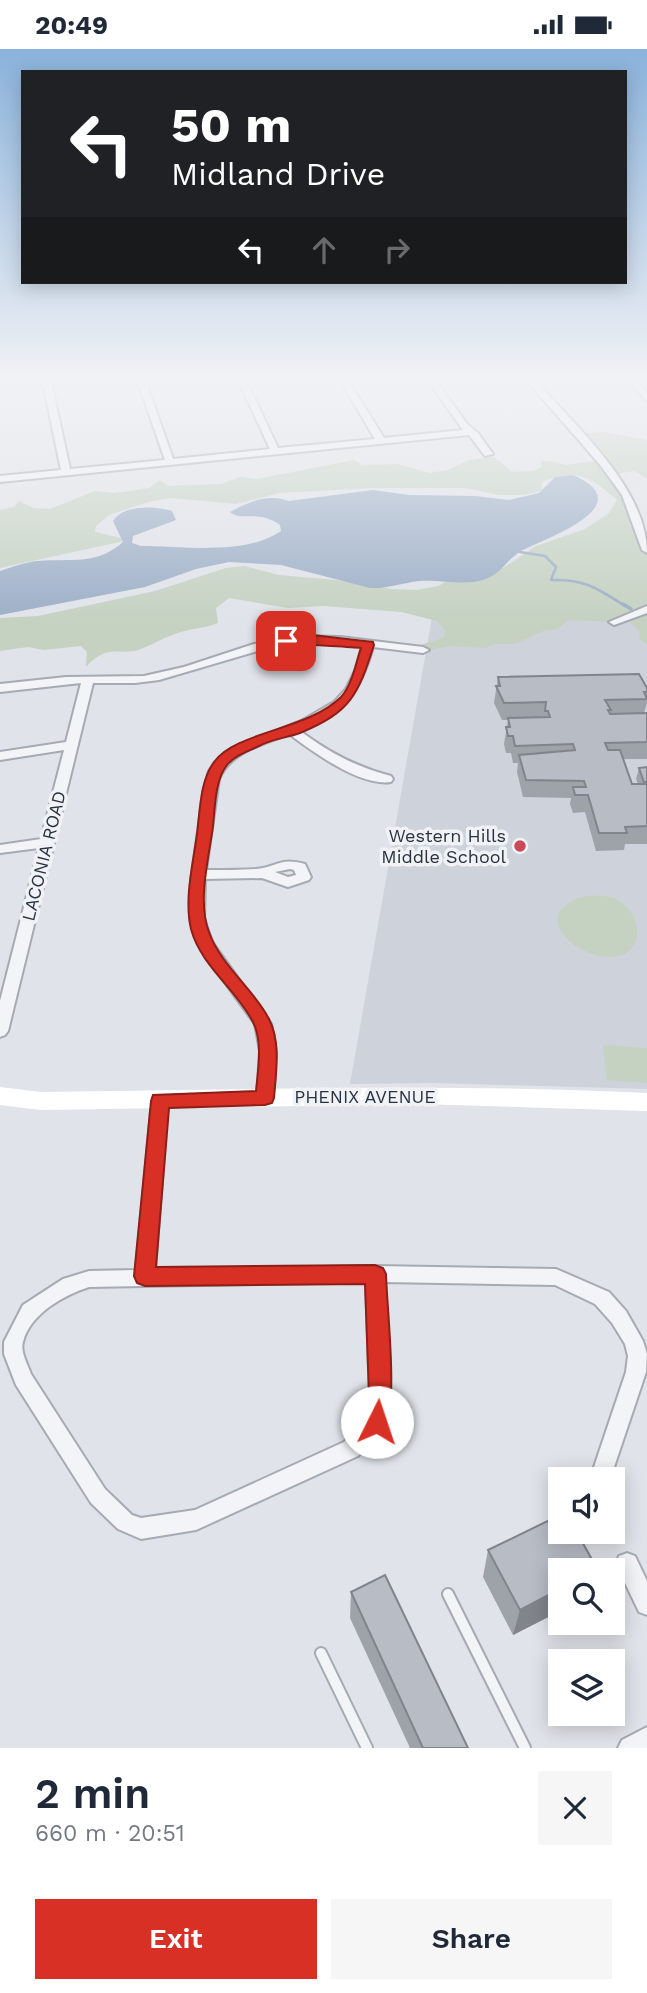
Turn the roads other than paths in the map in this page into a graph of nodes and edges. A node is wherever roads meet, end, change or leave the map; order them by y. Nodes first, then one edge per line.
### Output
1 (64, 461) edge
2 (177, 461) edge
3 (602, 461) edge
4 (170, 462) joint
5 (66, 472) junction
6 (0, 479) edge
7 (647, 550) edge
8 (647, 609) edge
9 (614, 622) dead end
10 (368, 645) junction
11 (423, 650) dead end
12 (88, 680) junction
13 (0, 688) edge
14 (293, 731) junction
15 (72, 745) junction
16 (0, 756) edge
17 (387, 779) dead end
18 (47, 843) junction
19 (0, 849) edge
20 (263, 873) dead end
21 (201, 875) junction
22 (0, 1031) edge
23 (0, 1096) edge
24 (265, 1098) junction
25 (160, 1101) junction
26 (647, 1102) edge
27 (375, 1274) junction
28 (145, 1276) junction
29 (604, 1467) edge
30 (626, 1564) dead end
31 (448, 1594) dead end
32 (647, 1604) edge
33 (321, 1653) dead end
34 (647, 1739) edge
35 (367, 1748) edge
36 (525, 1748) edge
37 (630, 1748) edge

1 - 5 street
2 - 4 street
3 - 7 street
4 - 5 street
5 - 6 street
8 - 9 street
10 - 11 street
10 - 12 street
10 - 14 street
12 - 13 street
12 - 15 street, LACONIA ROAD
14 - 17 street
14 - 21 street
15 - 16 street
15 - 18 street, LACONIA ROAD
18 - 19 street
18 - 22 street, LACONIA ROAD
20 - 21 street
21 - 24 street
23 - 25 main road, PHENIX AVENUE
24 - 25 main road, PHENIX AVENUE
24 - 26 main road, PHENIX AVENUE
25 - 28 street
27 - 28 street
27 - 28 street
27 - 29 street
30 - 32 street
31 - 36 lane
33 - 35 lane
34 - 37 street

